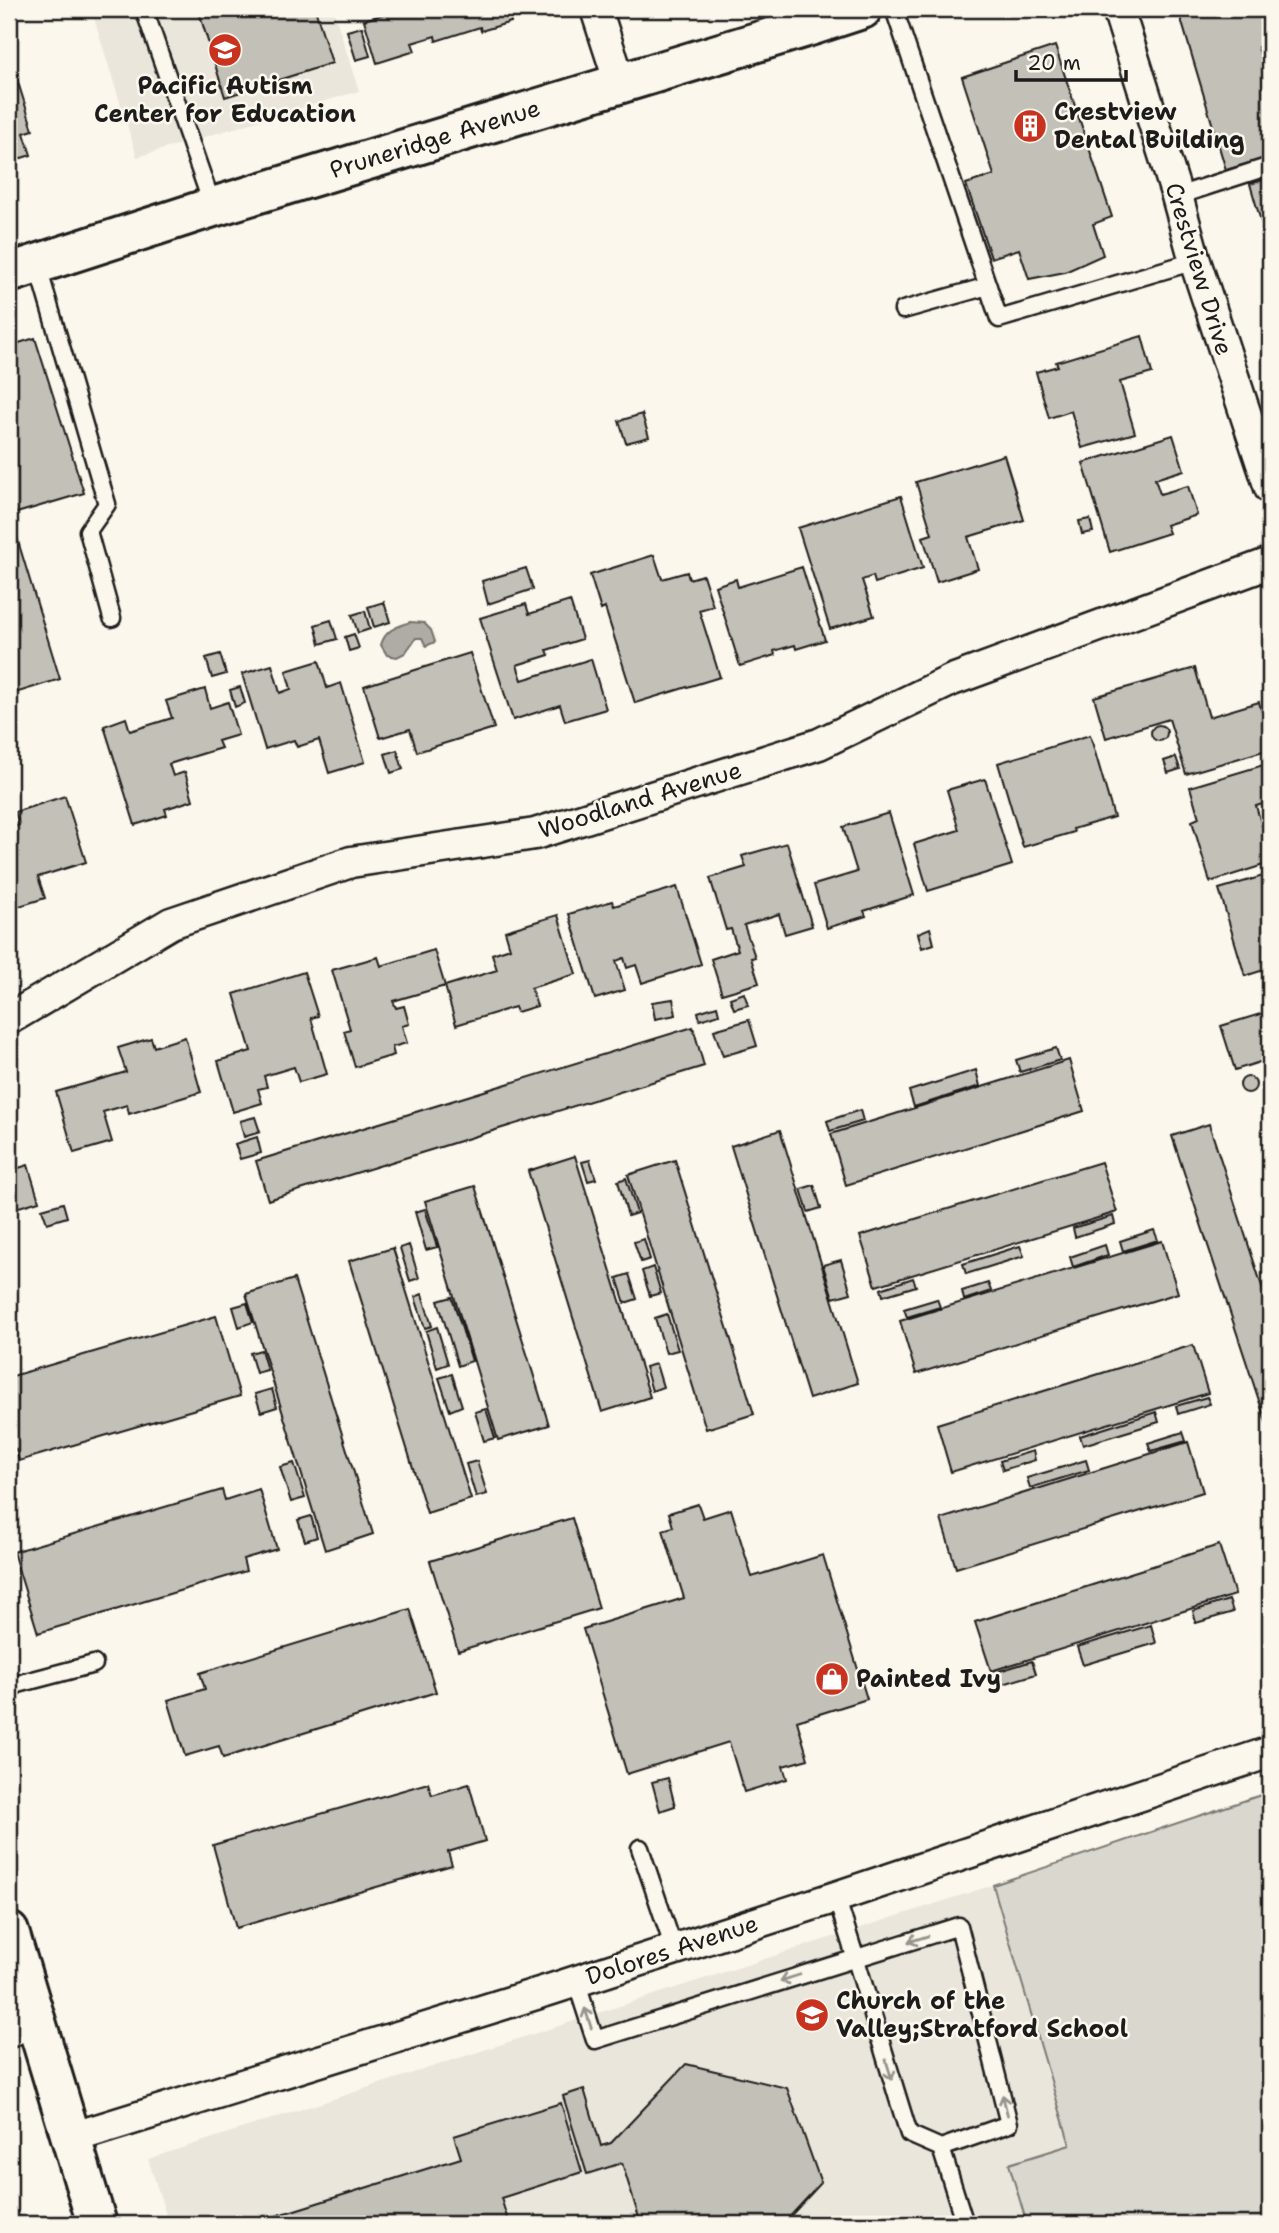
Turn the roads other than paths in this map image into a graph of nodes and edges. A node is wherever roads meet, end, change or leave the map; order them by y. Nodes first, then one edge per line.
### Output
1 (144, 9) edge
2 (596, 9) edge
3 (862, 9) edge
4 (894, 9) edge
5 (1118, 9) edge
6 (621, 83) junction
7 (1270, 166) edge
8 (1177, 196) junction
9 (212, 207) junction
10 (1195, 261) junction
11 (23, 268) edge
12 (988, 286) junction
13 (903, 310) dead end
14 (1270, 488) edge
15 (1270, 563) edge
16 (112, 618) dead end
17 (9, 1019) edge
18 (94, 1664) dead end
19 (9, 1690) edge
20 (1270, 1752) edge
21 (640, 1848) dead end
22 (836, 1897) junction
23 (9, 1932) edge
24 (674, 1949) junction
25 (855, 1958) junction
26 (576, 1981) junction
27 (22, 2026) edge
28 (71, 2138) junction
29 (941, 2148) junction
30 (97, 2224) edge
31 (965, 2224) edge

1 - 9 lane
2 - 6 street
3 - 6 main road, Pruneridge Avenue
4 - 12 lane
5 - 8 street, Crestview Drive
6 - 9 main road, Pruneridge Avenue
7 - 8 lane
8 - 10 street, Crestview Drive
9 - 11 main road, Pruneridge Avenue
10 - 12 lane
10 - 14 street, Crestview Drive
11 - 16 lane
12 - 13 lane
15 - 17 street, Woodland Avenue
18 - 19 lane
20 - 22 street, Dolores Avenue
21 - 24 lane
22 - 24 street, Dolores Avenue
22 - 25 lane
23 - 27 main road
24 - 26 street, Dolores Avenue
25 -> 26 lane
25 -> 29 lane
29 -> 25 lane
26 - 28 street, Dolores Avenue
27 - 28 main road
28 - 30 main road
29 - 31 lane

